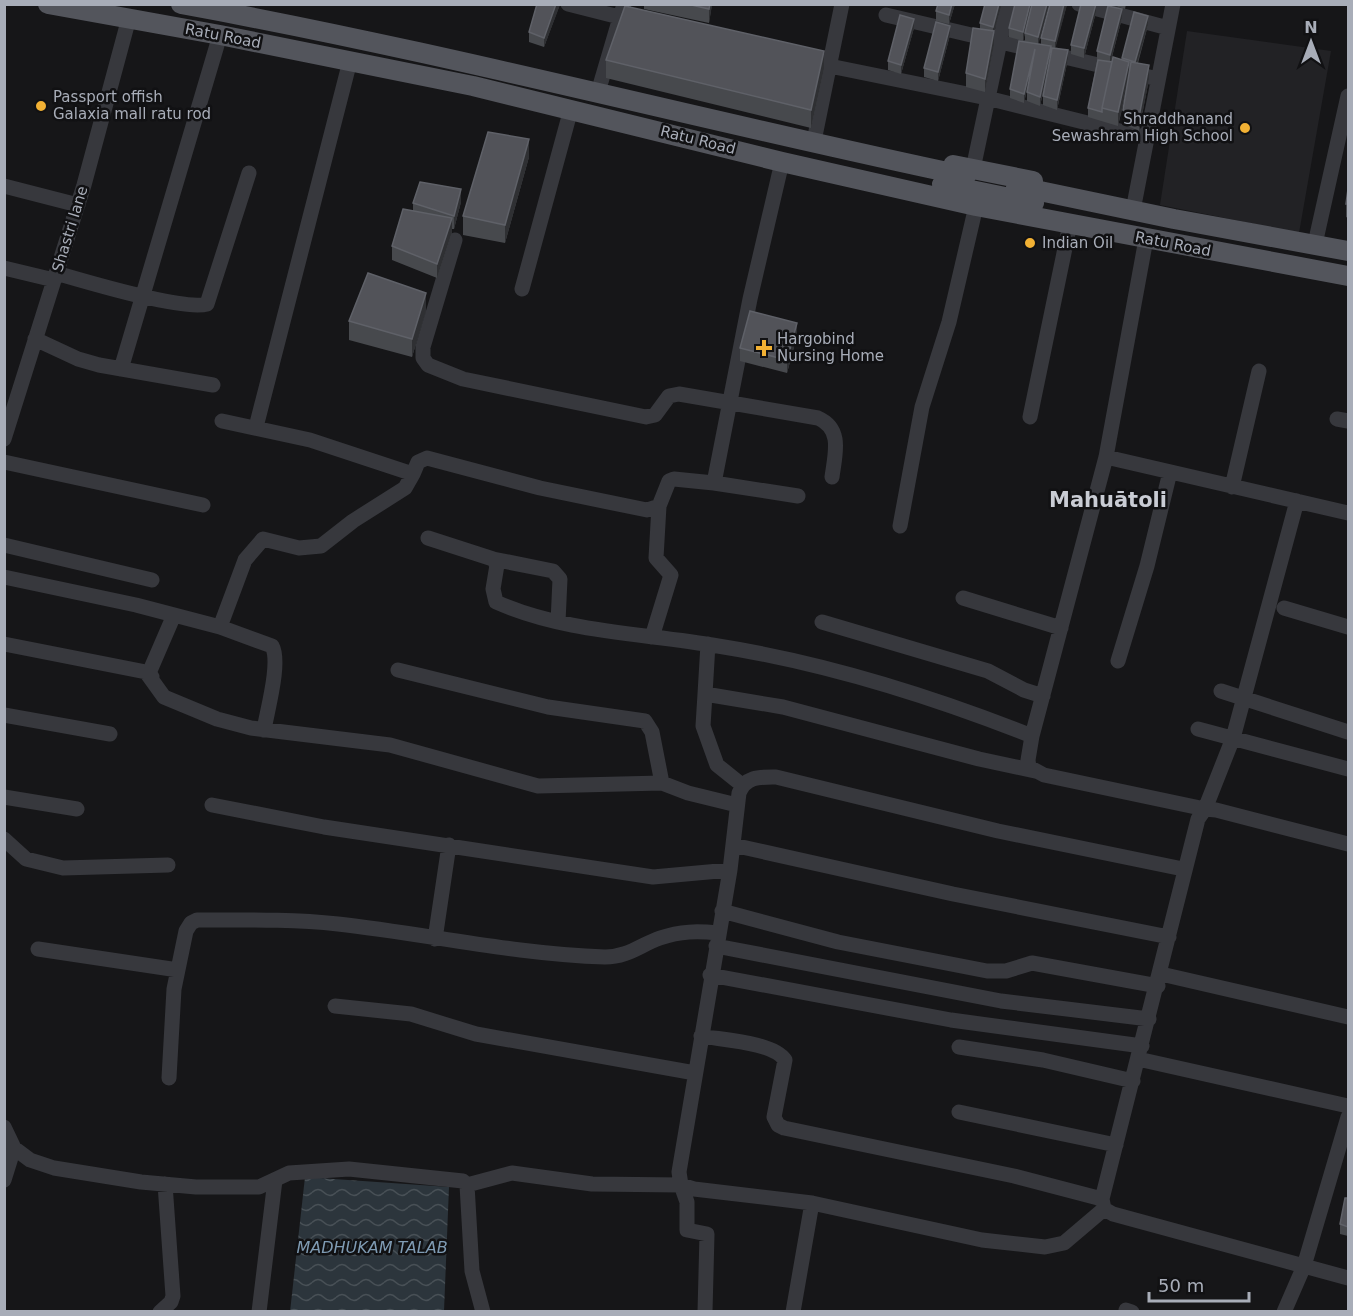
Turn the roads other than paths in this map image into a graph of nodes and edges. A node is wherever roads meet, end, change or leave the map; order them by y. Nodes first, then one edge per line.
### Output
1 (48, 4) edge
2 (107, 4) edge
3 (181, 4) edge
4 (248, 4) edge
5 (568, 4) edge
6 (842, 4) edge
7 (1008, 4) edge
8 (1079, 4) edge
9 (1173, 4) edge
10 (622, 11) edge
11 (886, 15) dead end
12 (129, 18) junction
13 (655, 26) edge
14 (1168, 28) junction
15 (220, 35) junction
16 (1000, 41) junction
17 (794, 59) edge
18 (350, 61) junction
19 (829, 67) junction
20 (1158, 79) junction
21 (601, 82) junction
22 (1348, 96) edge
23 (987, 98) junction
24 (571, 109) junction
25 (815, 136) junction
26 (1148, 138) junction
27 (782, 162) junction
28 (973, 169) junction
29 (249, 173) dead end
30 (4, 186) edge
31 (1135, 200) junction
32 (78, 205) junction
33 (976, 206) junction
34 (1070, 224) junction
35 (1317, 235) junction
36 (1146, 239) junction
37 (455, 240) dead end
38 (1348, 240) edge
39 (1348, 250) edge
40 (1348, 264) edge
41 (4, 268) edge
42 (55, 276) junction
43 (1348, 276) edge
44 (522, 289) dead end
45 (141, 295) junction
46 (35, 339) junction
47 (121, 369) junction
48 (1259, 371) dead end
49 (213, 385) dead end
50 (728, 403) junction
51 (1030, 417) dead end
52 (222, 421) dead end
53 (256, 427) junction
54 (4, 439) edge
55 (1106, 457) junction
56 (4, 462) edge
57 (1170, 472) junction
58 (413, 474) junction
59 (832, 477) dead end
60 (714, 483) junction
61 (1232, 486) junction
62 (798, 496) dead end
63 (1296, 501) junction
64 (203, 505) dead end
65 (659, 506) junction
66 (1348, 513) edge
67 (900, 526) dead end
68 (428, 538) dead end
69 (4, 545) edge
70 (492, 559) junction
71 (4, 577) edge
72 (152, 580) dead end
73 (963, 598) dead end
74 (1284, 608) dead end
75 (174, 615) junction
76 (558, 622) junction
77 (822, 622) dead end
78 (220, 627) junction
79 (1348, 627) edge
80 (1061, 628) junction
81 (652, 637) junction
82 (4, 644) edge
83 (708, 644) junction
84 (1118, 661) dead end
85 (398, 670) dead end
86 (152, 677) junction
87 (1221, 691) dead end
88 (705, 694) junction
89 (1043, 696) junction
90 (1242, 698) junction
91 (4, 715) edge
92 (1198, 729) dead end
93 (264, 730) junction
94 (1348, 732) edge
95 (110, 734) dead end
96 (1032, 735) junction
97 (1231, 738) junction
98 (1348, 769) edge
99 (1035, 771) junction
100 (662, 783) junction
101 (742, 784) junction
102 (4, 797) edge
103 (212, 805) dead end
104 (737, 805) junction
105 (77, 809) dead end
106 (1205, 809) junction
107 (4, 839) edge
108 (733, 844) junction
109 (1348, 844) edge
110 (450, 845) junction
111 (168, 865) dead end
112 (1183, 869) junction
113 (730, 870) junction
114 (722, 911) junction
115 (1168, 937) junction
116 (435, 939) junction
117 (717, 939) junction
118 (38, 949) dead end
119 (178, 970) junction
120 (710, 975) junction
121 (1159, 980) junction
122 (335, 1006) dead end
123 (1348, 1017) edge
124 (1149, 1019) junction
125 (701, 1036) junction
126 (959, 1047) dead end
127 (1140, 1053) junction
128 (695, 1073) junction
129 (169, 1078) dead end
130 (1133, 1081) junction
131 (1348, 1106) edge
132 (959, 1112) dead end
133 (1348, 1124) edge
134 (4, 1126) edge
135 (1116, 1146) junction
136 (14, 1148) junction
137 (4, 1180) edge
138 (275, 1180) junction
139 (165, 1184) junction
140 (467, 1185) junction
141 (681, 1185) junction
142 (812, 1203) junction
143 (1103, 1204) junction
144 (1304, 1266) junction
145 (1348, 1278) edge
146 (160, 1311) edge
147 (259, 1311) edge
148 (483, 1311) edge
149 (705, 1311) edge
150 (793, 1311) edge
151 (1284, 1311) edge

1 - 12 main road, Ratu Road
2 - 40 main road
3 - 39 main road
4 - 21 main road, Ratu Road
5 - 10 street
6 - 19 street
7 - 16 street
8 - 14 street
9 - 14 street
10 - 13 street
10 - 21 street
11 - 16 street
12 - 15 main road, Ratu Road
12 - 32 street, Shastri lane
14 - 20 street
15 - 18 main road, Ratu Road
15 - 45 street
16 - 20 street
16 - 23 street
17 - 19 street
18 - 24 main road, Ratu Road
18 - 53 street
19 - 23 street
19 - 25 street
20 - 26 street
21 - 25 main road, Ratu Road
22 - 35 street
23 - 26 street
23 - 28 street
24 - 27 main road, Ratu Road
24 - 44 street
25 - 28 main road, Ratu Road
26 - 31 street
27 - 33 main road, Ratu Road
27 - 50 street
28 - 31 main road, Ratu Road
29 - 45 street
30 - 32 street
31 - 35 main road, Ratu Road
32 - 42 street, Shastri lane
33 - 34 main road, Ratu Road
33 - 67 street
34 - 36 main road, Ratu Road
34 - 51 street
35 - 38 main road, Ratu Road
36 - 43 main road, Ratu Road
36 - 55 street
37 - 50 street
41 - 42 street
42 - 45 street
42 - 46 street, Shastri lane
45 - 47 street
46 - 47 street
46 - 54 street, Shastri lane
47 - 49 street
48 - 61 street
50 - 59 street
50 - 60 street
52 - 53 street
53 - 58 street
55 - 57 street
55 - 80 street
56 - 64 street
57 - 61 street
57 - 84 street
58 - 65 street
58 - 78 street
60 - 62 street
60 - 65 street
61 - 63 street
63 - 66 street
63 - 90 street
65 - 81 street
68 - 70 street
69 - 72 street
70 - 76 street
70 - 76 street
71 - 75 street
73 - 80 street
74 - 79 street
75 - 78 street
75 - 86 street
76 - 81 street
77 - 89 street
78 - 93 street
80 - 89 street
81 - 83 street
82 - 86 street
83 - 88 street
83 - 96 street
85 - 100 street
86 - 93 street
87 - 90 street
88 - 99 street
88 - 101 street
89 - 96 street
90 - 94 street
90 - 97 street
91 - 95 street
92 - 97 street
93 - 100 street
96 - 99 street
97 - 98 street
97 - 106 street
99 - 106 street
100 - 104 street
101 - 104 street
101 - 112 street
102 - 105 street
103 - 110 street
104 - 108 street
106 - 109 street
106 - 112 street
107 - 111 street
108 - 113 street
108 - 115 street
110 - 113 street
110 - 116 street
112 - 115 street
113 - 114 street
114 - 117 street
114 - 121 street
115 - 121 street
116 - 117 street
116 - 119 street
117 - 120 street
117 - 124 street
118 - 119 street
119 - 129 street
120 - 125 street
120 - 127 street
121 - 123 street
121 - 124 street
122 - 128 street
124 - 127 street
125 - 128 street
125 - 143 street
126 - 130 street
127 - 130 street
127 - 131 street
128 - 141 street
130 - 135 street
132 - 135 street
133 - 144 street
134 - 136 street
135 - 143 street
136 - 137 street
136 - 139 street
138 - 139 street
138 - 140 street
138 - 147 street
139 - 146 street
140 - 141 street
140 - 148 street
141 - 142 street
141 - 149 street
142 - 143 street
142 - 150 street
143 - 144 street
144 - 145 street
144 - 151 street

